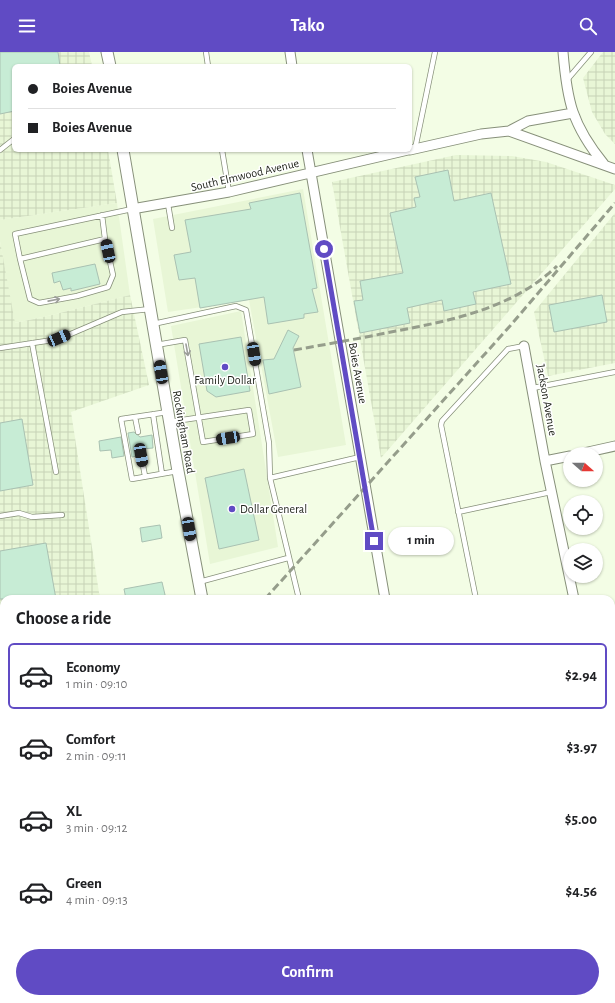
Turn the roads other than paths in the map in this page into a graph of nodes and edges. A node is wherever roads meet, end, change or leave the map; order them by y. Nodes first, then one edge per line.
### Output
1 (107, 52) edge
2 (206, 52) edge
3 (290, 52) edge
4 (435, 52) edge
5 (563, 52) edge
6 (591, 52) edge
7 (110, 64) edge
8 (208, 64) edge
9 (292, 64) edge
10 (566, 82) junction
11 (574, 113) junction
12 (509, 131) junction
13 (12, 141) edge
14 (412, 145) edge
15 (412, 149) edge
16 (0, 150) edge
17 (123, 152) edge
18 (222, 152) edge
19 (307, 152) edge
20 (398, 152) edge
21 (604, 164) junction
22 (615, 169) edge
23 (311, 172) junction
24 (229, 192) junction
25 (168, 204) junction
26 (132, 209) junction
27 (102, 215) junction
28 (172, 228) dead end
29 (105, 239) junction
30 (20, 259) junction
31 (150, 310) junction
32 (152, 324) junction
33 (32, 343) junction
34 (156, 345) junction
35 (524, 346) joint
36 (0, 348) edge
37 (615, 372) edge
38 (533, 388) junction
39 (152, 414) junction
40 (135, 417) junction
41 (169, 417) junction
42 (200, 418) junction
43 (138, 432) dead end
44 (615, 446) edge
45 (603, 449) edge
46 (141, 455) dead end
47 (360, 457) junction
48 (563, 457) edge
49 (545, 461) junction
50 (178, 471) junction
51 (56, 472) dead end
52 (162, 474) junction
53 (145, 476) junction
54 (270, 478) junction
55 (551, 492) junction
56 (458, 512) junction
57 (62, 515) dead end
58 (0, 516) edge
59 (288, 558) junction
60 (199, 582) junction
61 (201, 595) edge
62 (298, 595) edge
63 (384, 595) edge
64 (475, 595) edge
65 (573, 595) edge

1 - 7 street
2 - 8 lane
3 - 9 street
4 - 14 lane
5 - 10 street
6 - 10 lane
10 - 11 street
11 - 12 street
11 - 21 street
12 - 15 street, South Elmwood Avenue
12 - 21 street, South Elmwood Avenue
13 - 16 lane
17 - 26 street, Rockingham Road
18 - 24 lane
19 - 23 street, Boies Avenue
20 - 23 street, South Elmwood Avenue
21 - 22 street, South Elmwood Avenue
23 - 24 street, South Elmwood Avenue
23 - 47 street, Boies Avenue
24 - 25 street, South Elmwood Avenue
25 - 26 street, South Elmwood Avenue
25 - 28 lane
26 - 27 lane
26 - 31 street, Rockingham Road
27 - 29 lane
27 - 30 lane
29 - 30 lane
30 -> 29 lane
31 - 32 street, Rockingham Road
31 - 33 lane
32 - 34 street, Rockingham Road
32 - 54 lane
33 - 36 lane
33 - 51 lane
34 - 41 street, Rockingham Road
34 -> 42 lane
35 - 38 street, Jackson Avenue
35 - 56 lane
37 - 38 lane
38 - 49 street, Jackson Avenue
39 - 40 lane
39 - 41 lane
39 - 52 lane
40 - 43 lane
40 - 53 lane
41 - 42 lane
41 - 50 street, Rockingham Road
42 - 42 lane
44 - 45 street
46 - 53 lane
47 - 54 lane
47 - 63 street, Boies Avenue
48 - 49 street
49 - 55 street, Jackson Avenue
50 - 52 lane
50 - 60 street, Rockingham Road
52 - 53 lane
54 - 59 lane
55 - 56 lane
55 - 65 street, Jackson Avenue
56 - 64 lane
57 - 58 lane
59 - 60 lane
59 - 62 lane
60 - 61 street, Rockingham Road

